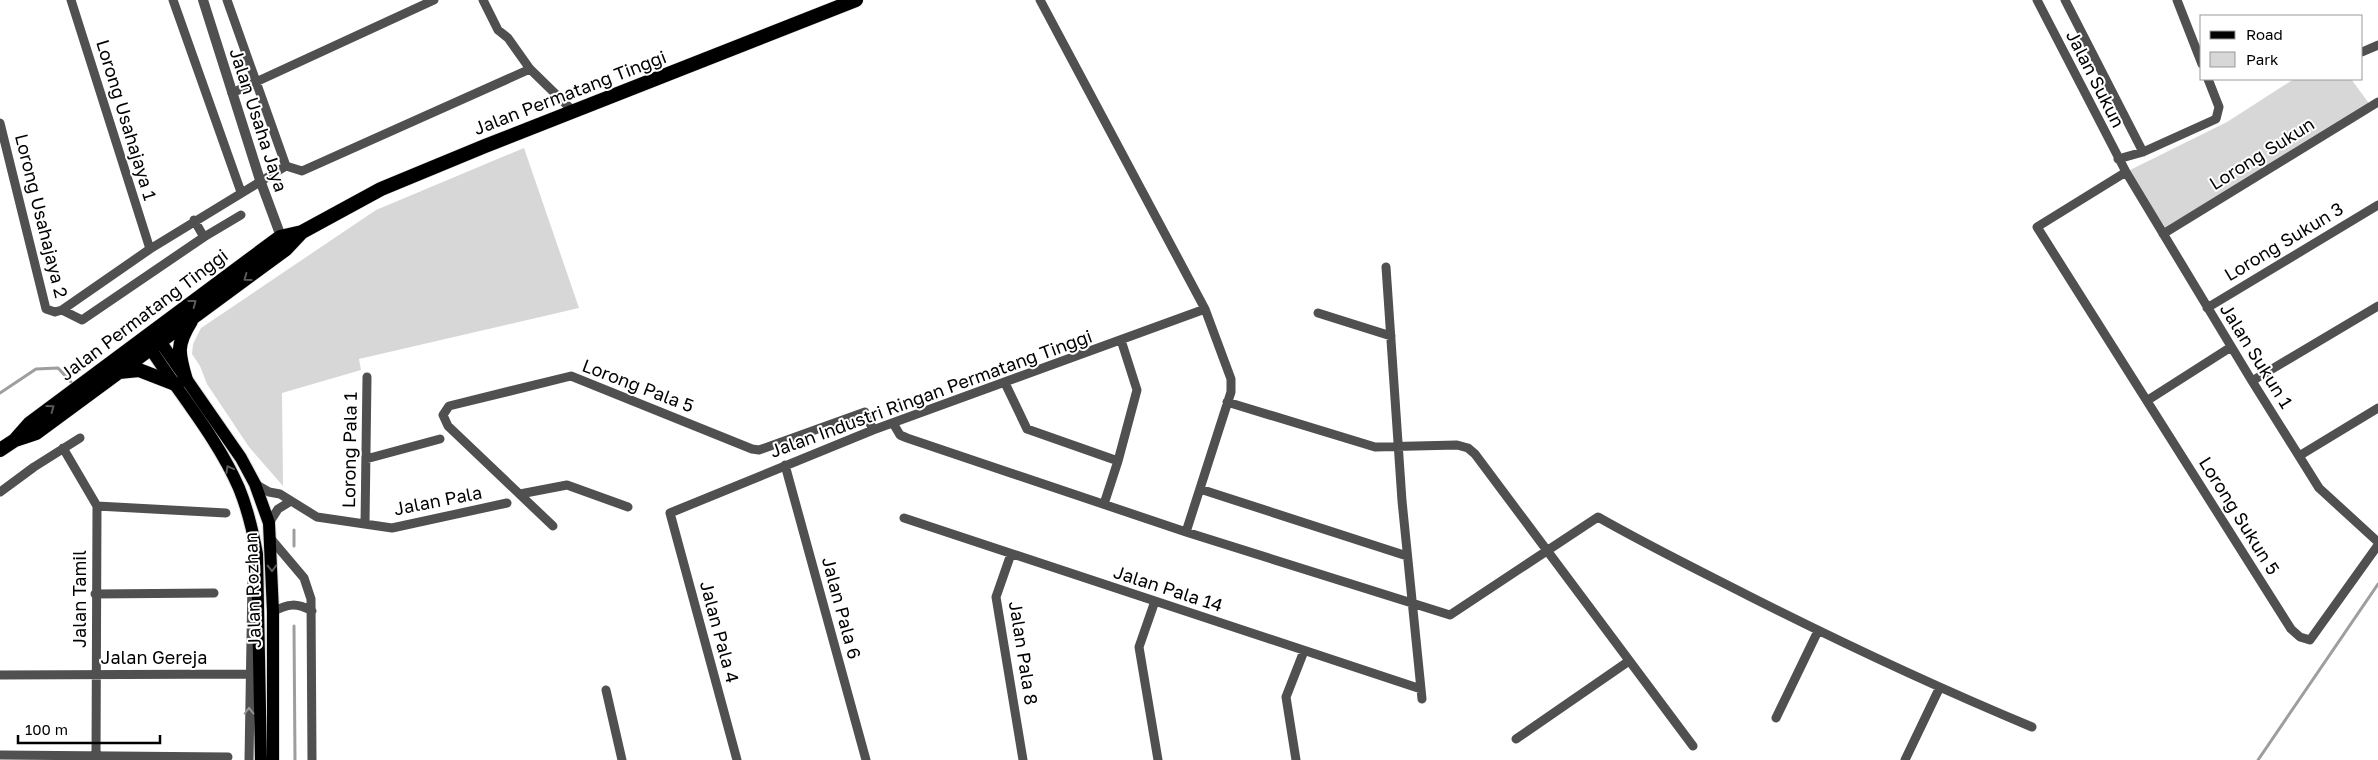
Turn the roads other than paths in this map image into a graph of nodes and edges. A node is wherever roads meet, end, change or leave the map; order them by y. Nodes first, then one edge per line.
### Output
1 (72, 0) edge
2 (173, 0) edge
3 (203, 0) edge
4 (227, 0) edge
5 (434, 0) edge
6 (483, 0) edge
7 (856, 0) edge
8 (1040, 0) edge
9 (2037, 0) edge
10 (2065, 0) edge
11 (2176, 0) edge
12 (2378, 44) edge
13 (2363, 52) edge
14 (2200, 59) edge
15 (530, 69) junction
16 (2208, 80) edge
17 (255, 82) junction
18 (232, 93) junction
19 (2378, 102) edge
20 (574, 112) junction
21 (0, 123) edge
22 (2143, 152) junction
23 (2118, 159) junction
24 (286, 166) junction
25 (2126, 172) junction
26 (260, 180) junction
27 (240, 192) junction
28 (2378, 205) edge
29 (240, 215) dead end
30 (194, 220) junction
31 (2163, 234) junction
32 (204, 238) junction
33 (283, 243) junction
34 (150, 249) junction
35 (1386, 266) dead end
36 (2378, 306) edge
37 (2208, 308) junction
38 (1205, 309) junction
39 (58, 311) junction
40 (1318, 313) dead end
41 (194, 316) junction
42 (1391, 336) junction
43 (1121, 340) junction
44 (152, 341) junction
45 (2231, 348) junction
46 (119, 372) junction
47 (367, 377) dead end
48 (2252, 381) junction
49 (181, 382) junction
50 (1004, 384) junction
51 (2148, 400) junction
52 (1227, 402) junction
53 (2378, 408) edge
54 (893, 423) junction
55 (873, 430) junction
56 (80, 438) dead end
57 (440, 438) dead end
58 (15, 440) junction
59 (1398, 447) junction
60 (63, 448) junction
61 (0, 450) edge
62 (2299, 456) junction
63 (366, 459) junction
64 (1118, 461) junction
65 (786, 465) junction
66 (255, 484) junction
67 (1200, 488) junction
68 (0, 492) edge
69 (520, 494) junction
70 (291, 501) junction
71 (507, 503) dead end
72 (1104, 504) junction
73 (97, 506) junction
74 (628, 507) dead end
75 (670, 512) joint
76 (226, 513) dead end
77 (904, 518) dead end
78 (269, 523) junction
79 (365, 524) junction
80 (252, 525) junction
81 (552, 526) dead end
82 (1186, 532) junction
83 (271, 539) junction
84 (2378, 544) edge
85 (1547, 551) junction
86 (1011, 554) junction
87 (1407, 556) junction
88 (214, 593) dead end
89 (95, 594) junction
90 (1155, 602) junction
91 (1412, 605) junction
92 (273, 612) junction
93 (312, 612) junction
94 (1818, 631) junction
95 (1304, 651) junction
96 (1629, 661) junction
97 (96, 674) junction
98 (249, 674) junction
99 (0, 675) edge
100 (1939, 689) junction
101 (606, 690) dead end
102 (267, 717) junction
103 (1776, 718) dead end
104 (2032, 727) dead end
105 (1516, 739) dead end
106 (1693, 746) dead end
107 (0, 755) edge
108 (96, 758) edge
109 (228, 758) dead end
110 (249, 760) edge
111 (261, 760) edge
112 (273, 760) edge
113 (312, 760) edge
114 (622, 760) edge
115 (737, 760) edge
116 (866, 760) edge
117 (1023, 760) edge
118 (1158, 760) edge
119 (1296, 760) edge
120 (1905, 760) edge

1 - 34 street, Lorong Usahajaya 1
2 - 27 street
3 - 18 street, Jalan Usaha Jaya
4 - 17 street, Jalan Usaha Jaya
5 - 17 street
6 - 15 street
7 - 20 highway, Jalan Permatang Tinggi
8 - 38 street
9 - 23 street, Jalan Sukun
10 - 22 street
11 - 14 street
12 - 13 street
15 - 20 street
15 - 24 street
16 - 22 street
17 - 18 street
17 - 24 street, Jalan Usaha Jaya
18 - 26 street, Jalan Usaha Jaya
19 - 31 street, Lorong Sukun
20 - 33 highway, Jalan Permatang Tinggi
21 - 39 street, Lorong Usahajaya 2
22 - 23 street
23 - 25 street, Jalan Sukun
24 - 26 street
25 - 31 street, Jalan Sukun 1
25 - 51 street, Lorong Sukun 5
26 - 27 street
26 - 33 street, Jalan Usaha Jaya
27 - 30 street
28 - 37 street, Lorong Sukun 3
29 - 32 street
30 - 32 street
30 - 34 street
31 - 37 street, Jalan Sukun 1
32 - 39 street
33 -> 41 highway, Jalan Permatang Tinggi
44 -> 33 highway, Jalan Permatang Tinggi
34 - 39 street
35 - 42 street
36 - 48 street
37 - 45 street, Jalan Sukun 1
38 - 43 street, Jalan Industri Ringan Permatang Tinggi
38 - 52 street
40 - 42 street
41 - 44 highway, Jalan Permatang Tinggi
41 - 49 highway
42 - 59 street
43 - 50 street, Jalan Industri Ringan Permatang Tinggi
43 - 64 street
44 - 46 highway, Jalan Permatang Tinggi
44 - 49 main road, Jalan Rozhan
58 -> 44 highway, Jalan Permatang Tinggi
45 - 48 street, Jalan Sukun 1
45 - 51 street
46 - 49 highway
46 - 58 highway, Jalan Permatang Tinggi
47 - 63 street, Lorong Pala 1
48 - 62 street, Jalan Sukun 1
49 - 66 main road, Jalan Rozhan
80 -> 49 main road, Jalan Rozhan
50 - 54 street, Jalan Industri Ringan Permatang Tinggi
50 - 64 street
51 - 84 street, Lorong Sukun 5
52 - 59 street
52 - 67 street
53 - 62 street
54 - 55 street, Jalan Industri Ringan Permatang Tinggi
54 - 72 street
55 - 65 street, Jalan Industri Ringan Permatang Tinggi
55 - 69 street, Lorong Pala 5
56 - 60 street
57 - 63 street
58 - 61 highway, Jalan Permatang Tinggi
59 - 85 street
59 - 87 street
60 - 68 street
60 - 73 street
62 - 84 street, Jalan Sukun 1
63 - 79 street, Lorong Pala 1
64 - 72 street
65 - 75 street, Jalan Industri Ringan Permatang Tinggi
65 - 116 street, Jalan Pala 6
66 - 70 street, Jalan Pala
66 - 78 main road, Jalan Rozhan
67 - 82 street
67 - 87 street
69 - 74 street
69 - 81 street, Lorong Pala 5
70 - 78 street
70 - 79 street, Jalan Pala
71 - 79 street, Jalan Pala
72 - 82 street
73 - 76 street
73 - 89 street, Jalan Tamil
75 - 115 street, Jalan Pala 4
77 - 86 street, Jalan Pala 14
78 - 83 main road, Jalan Rozhan
80 - 98 street
80 - 102 main road, Jalan Rozhan
82 - 91 street
83 -> 92 main road, Jalan Rozhan
83 - 93 street
85 - 91 street
85 - 94 street
85 - 96 street
86 - 90 street, Jalan Pala 14
86 - 117 street, Jalan Pala 8
87 - 91 street
88 - 89 street
89 - 97 street, Jalan Tamil
90 - 95 street, Jalan Pala 14
90 - 118 street
91 - 95 street, Jalan Pala 14
92 - 93 street
92 - 102 main road, Jalan Rozhan
93 - 113 street
94 - 100 street
94 - 103 street
95 - 119 street
96 - 105 street
96 - 106 street
97 - 98 street, Jalan Gereja
97 - 99 street, Jalan Gereja
97 - 108 street, Jalan Tamil
110 -> 98 street
100 - 104 street
100 - 120 street
101 - 114 street
102 - 111 main road, Jalan Rozhan
102 - 112 main road, Jalan Rozhan
107 - 108 street
108 - 109 street

